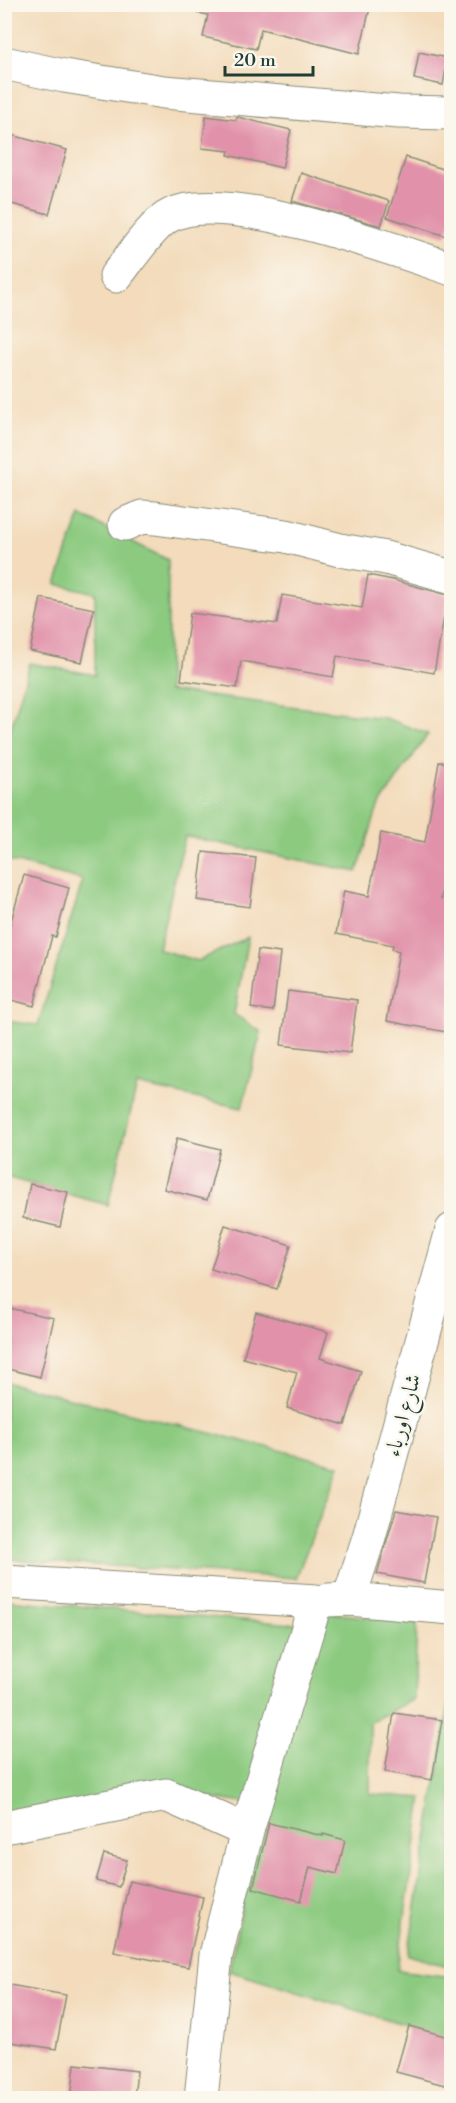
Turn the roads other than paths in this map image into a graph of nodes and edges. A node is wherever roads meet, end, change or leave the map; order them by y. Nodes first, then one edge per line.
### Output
1 (4, 63) edge
2 (452, 113) edge
3 (452, 269) edge
4 (116, 276) dead end
5 (125, 524) dead end
6 (452, 577) edge
7 (452, 1230) edge
8 (4, 1582) edge
9 (349, 1599) junction
10 (316, 1601) junction
11 (452, 1608) edge
12 (4, 1827) edge
13 (247, 1831) junction
14 (201, 2098) edge

1 - 2 street
3 - 4 street
5 - 6 street
7 - 9 street, شارع اورباء
8 - 10 street
9 - 10 street
9 - 11 street
10 - 13 street
12 - 13 street
13 - 14 street

